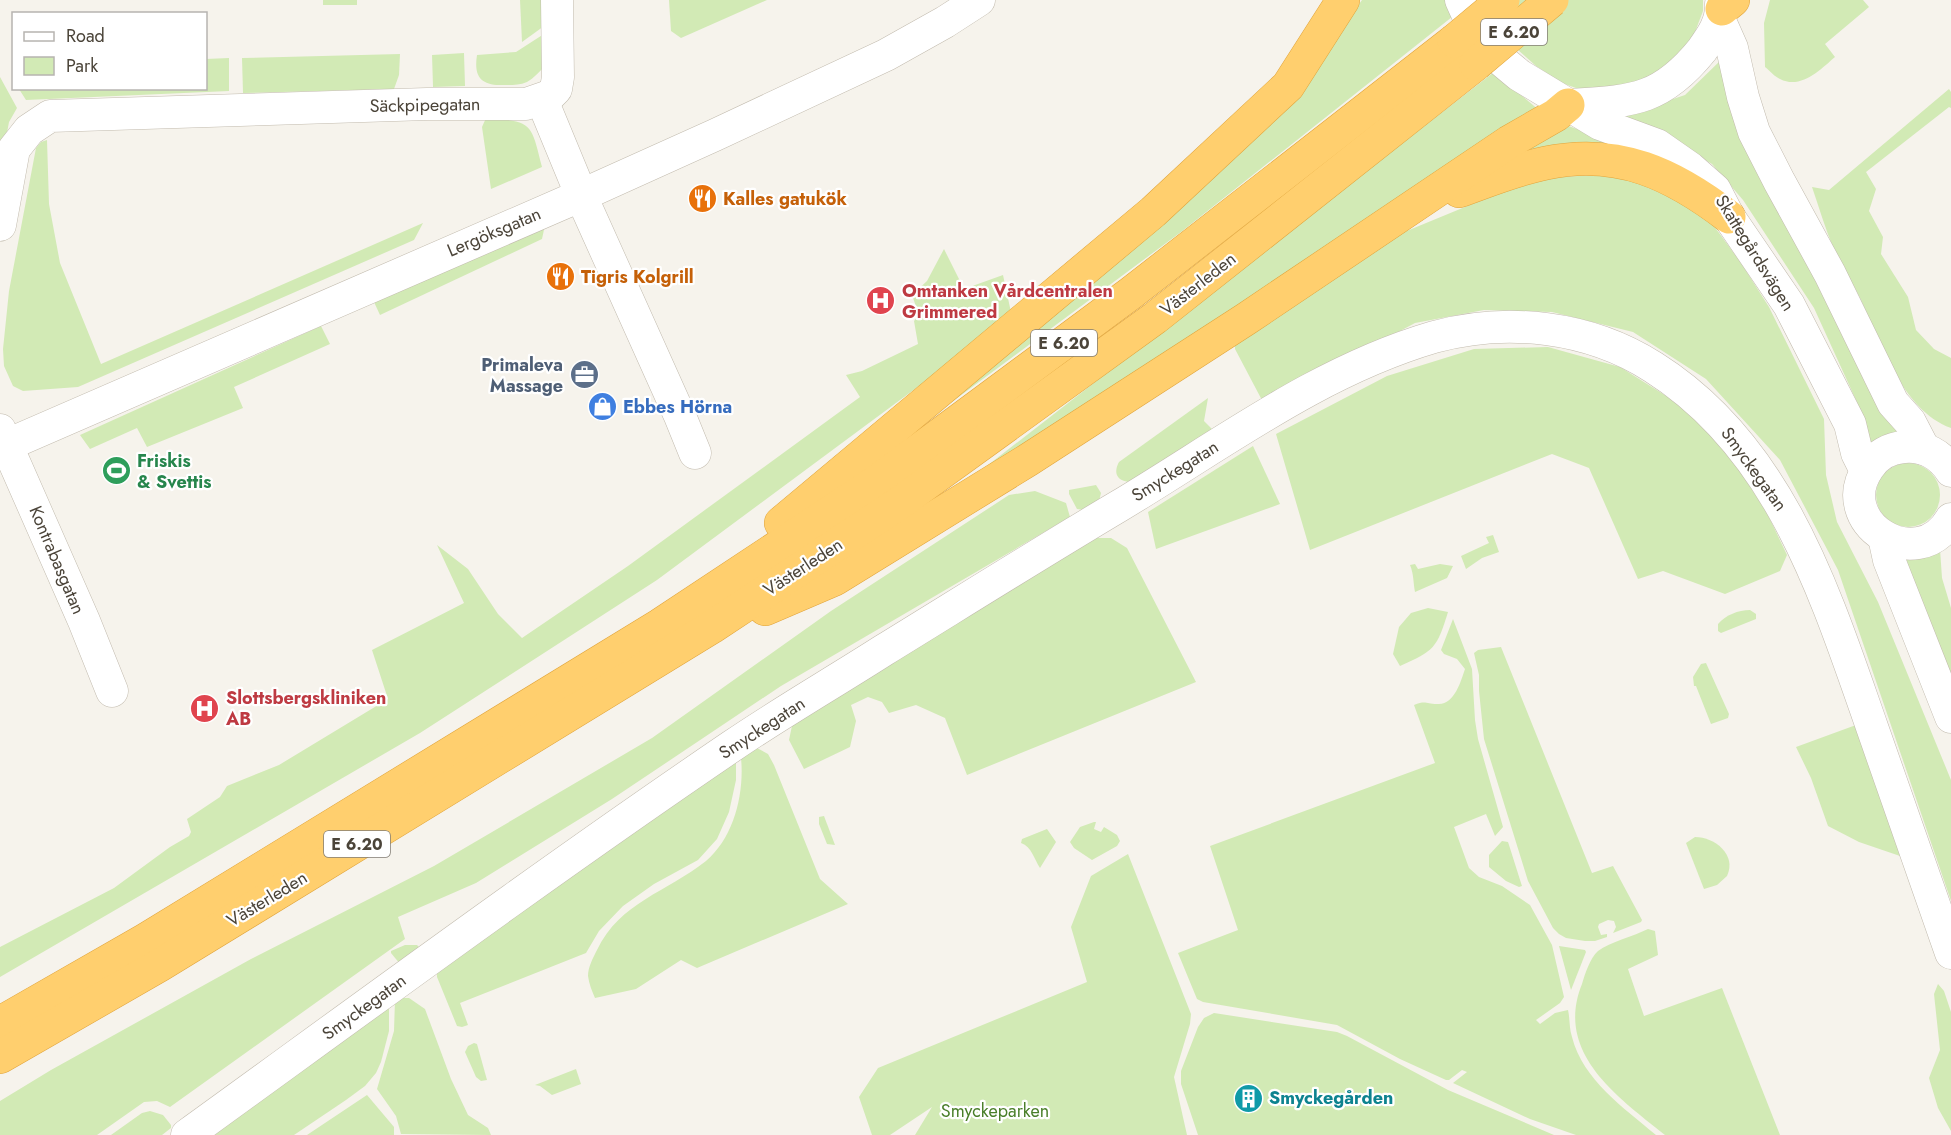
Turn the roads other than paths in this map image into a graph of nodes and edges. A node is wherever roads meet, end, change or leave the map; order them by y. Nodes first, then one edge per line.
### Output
1 (557, 0) edge
2 (979, 0) edge
3 (1342, 0) edge
4 (1461, 0) edge
5 (1503, 0) edge
6 (1552, 0) edge
7 (1724, 8) edge
8 (1465, 52) junction
9 (542, 100) junction
10 (1568, 105) junction
11 (582, 195) junction
12 (1729, 217) junction
13 (0, 225) edge
14 (1374, 234) junction
15 (2, 441) edge
16 (695, 453) dead end
17 (1940, 454) edge
18 (1866, 471) junction
19 (1951, 519) edge
20 (1884, 537) junction
21 (660, 625) junction
22 (712, 627) junction
23 (112, 691) dead end
24 (1951, 717) edge
25 (1951, 953) edge
26 (0, 1023) edge
27 (0, 1057) edge
28 (187, 1135) edge

1 - 9 street
2 - 11 street, Lergöksgatan
3 - 21 highway
4 - 10 street, Skattegårdsvägen
5 - 8 highway, Västerleden / E 6.20, bridge
6 - 8 highway, Västerleden / E 6.20, bridge
7 - 10 street
7 - 17 street
8 - 21 highway, Västerleden / E 6.20
8 - 22 highway, Västerleden / E 6.20
9 - 11 street
9 - 13 street, Säckpipegatan
10 - 12 street, Skattegårdsvägen
10 - 14 highway
11 - 15 street, Lergöksgatan
11 - 16 street
12 - 14 highway
12 - 18 street, Skattegårdsvägen
14 - 22 highway
15 - 23 street, Kontrabasgatan
17 - 18 street
18 - 20 street
19 - 20 street
20 - 24 street
21 - 26 highway, Västerleden / E 6.20
22 - 27 highway, Västerleden / E 6.20
25 - 28 street, Smyckegatan

